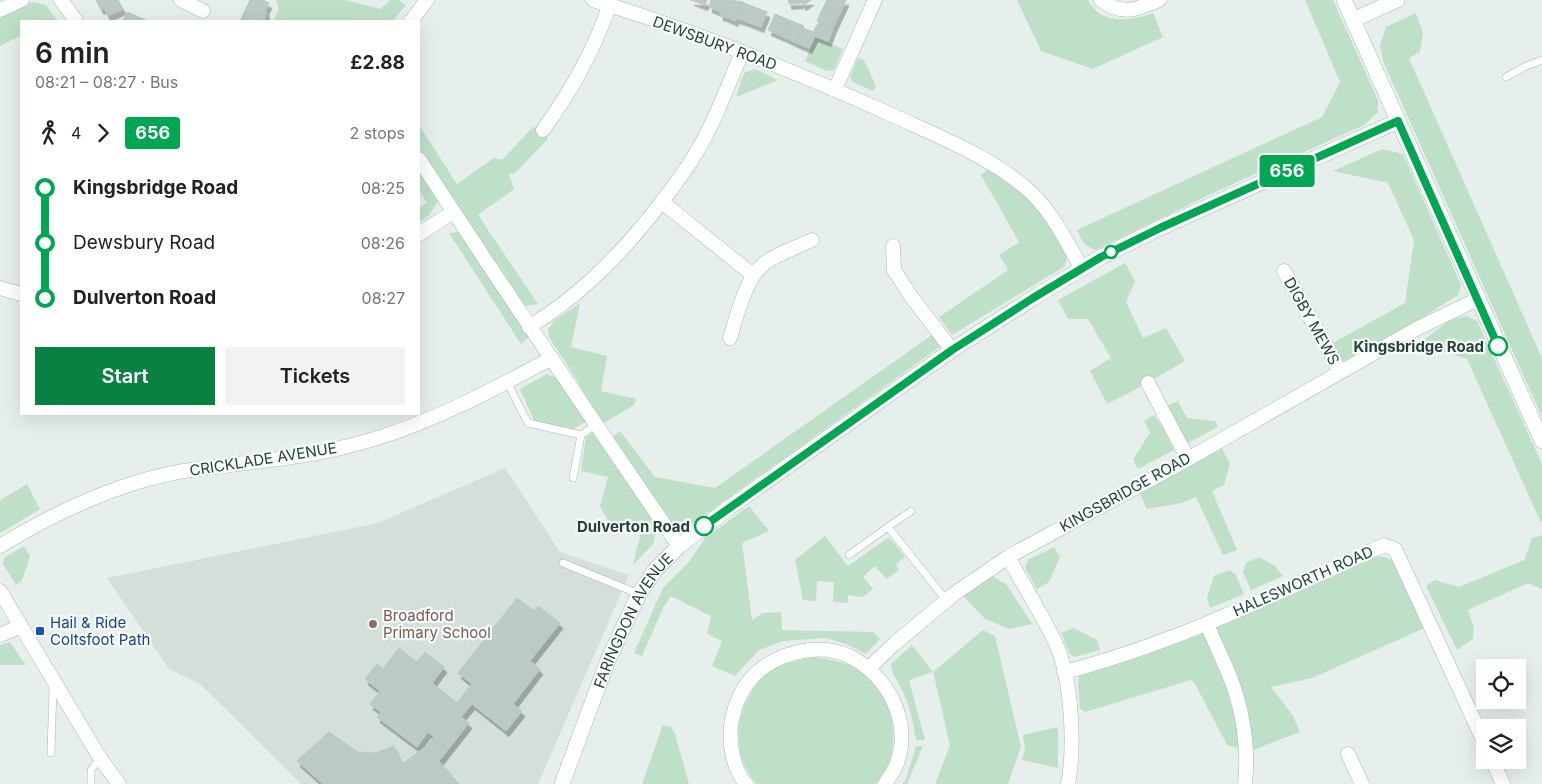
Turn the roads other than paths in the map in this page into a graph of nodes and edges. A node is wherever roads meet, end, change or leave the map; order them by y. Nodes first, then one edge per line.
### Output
1 (22, 0) edge
2 (61, 0) edge
3 (181, 0) edge
4 (427, 0) edge
5 (593, 0) edge
6 (875, 0) edge
7 (1101, 0) edge
8 (1159, 0) edge
9 (1344, 0) edge
10 (1398, 0) edge
11 (610, 3) edge
12 (0, 10) edge
13 (203, 11) dead end
14 (75, 20) edge
15 (412, 20) edge
16 (1353, 20) junction
17 (742, 52) junction
18 (1542, 60) edge
19 (1506, 77) dead end
20 (835, 89) junction
21 (1398, 121) junction
22 (542, 130) dead end
23 (420, 161) edge
24 (662, 202) junction
25 (453, 212) junction
26 (420, 233) edge
27 (812, 240) dead end
28 (893, 246) dead end
29 (1082, 269) junction
30 (1284, 271) dead end
31 (753, 275) junction
32 (0, 288) edge
33 (20, 294) edge
34 (1478, 299) junction
35 (529, 327) junction
36 (730, 338) dead end
37 (952, 350) junction
38 (552, 358) junction
39 (1340, 371) junction
40 (507, 382) junction
41 (1148, 383) dead end
42 (595, 424) junction
43 (580, 435) junction
44 (1542, 441) edge
45 (1188, 459) junction
46 (573, 478) dead end
47 (911, 511) dead end
48 (888, 527) junction
49 (0, 546) edge
50 (679, 546) junction
51 (849, 555) dead end
52 (1008, 557) junction
53 (563, 563) dead end
54 (0, 591) edge
55 (638, 594) junction
56 (946, 600) junction
57 (1207, 624) junction
58 (21, 626) junction
59 (0, 635) edge
60 (869, 668) junction
61 (1064, 672) junction
62 (53, 680) junction
63 (1476, 724) edge
64 (51, 753) dead end
65 (1348, 754) dead end
66 (100, 758) junction
67 (1496, 769) edge
68 (91, 784) edge
69 (119, 784) edge
70 (562, 784) edge
71 (746, 784) edge
72 (885, 784) edge
73 (1068, 784) edge
74 (1245, 784) edge
75 (1362, 784) edge
76 (1502, 784) edge

1 - 12 street
2 - 14 street
3 - 13 street
4 - 15 street
5 - 11 street, DEWSBURY ROAD
6 - 20 street
7 - 8 street
9 - 16 street
10 - 16 street
11 - 17 street, DEWSBURY ROAD
11 - 22 street
16 - 21 street
17 - 20 street, DEWSBURY ROAD
17 - 24 street
18 - 19 lane
20 - 29 street, DEWSBURY ROAD
21 - 29 street, FARINGDON AVENUE
21 - 34 street
23 - 25 street
24 - 31 street
24 - 35 street
25 - 26 street
25 - 35 street
27 - 31 street
28 - 37 street
29 - 37 street, FARINGDON AVENUE
30 - 39 street, DIGBY MEWS
31 - 36 street
32 - 33 street
34 - 39 street, KINGSBRIDGE ROAD
34 - 44 street
35 - 38 street
37 - 50 street, FARINGDON AVENUE
38 - 40 street, CRICKLADE AVENUE
38 - 42 street
39 - 45 street, KINGSBRIDGE ROAD
40 - 43 lane
40 - 49 street, CRICKLADE AVENUE
41 - 45 street
42 - 43 lane
42 - 50 street
43 - 46 lane
45 - 52 street, KINGSBRIDGE ROAD
47 - 48 lane
48 - 51 lane
48 - 56 lane
50 - 55 street, FARINGDON AVENUE
52 - 56 street, KINGSBRIDGE ROAD
52 - 61 street
53 - 55 lane
54 - 58 street
55 - 70 street, FARINGDON AVENUE
56 - 60 street, KINGSBRIDGE ROAD
57 - 61 street, HALESWORTH ROAD
57 - 63 street, HALESWORTH ROAD
57 - 74 street
58 - 59 street
58 - 62 street
60 - 71 street
60 - 72 street
61 - 73 street
62 - 64 lane
62 - 66 street
65 - 75 street
66 - 68 lane
66 - 69 street
67 - 76 street

